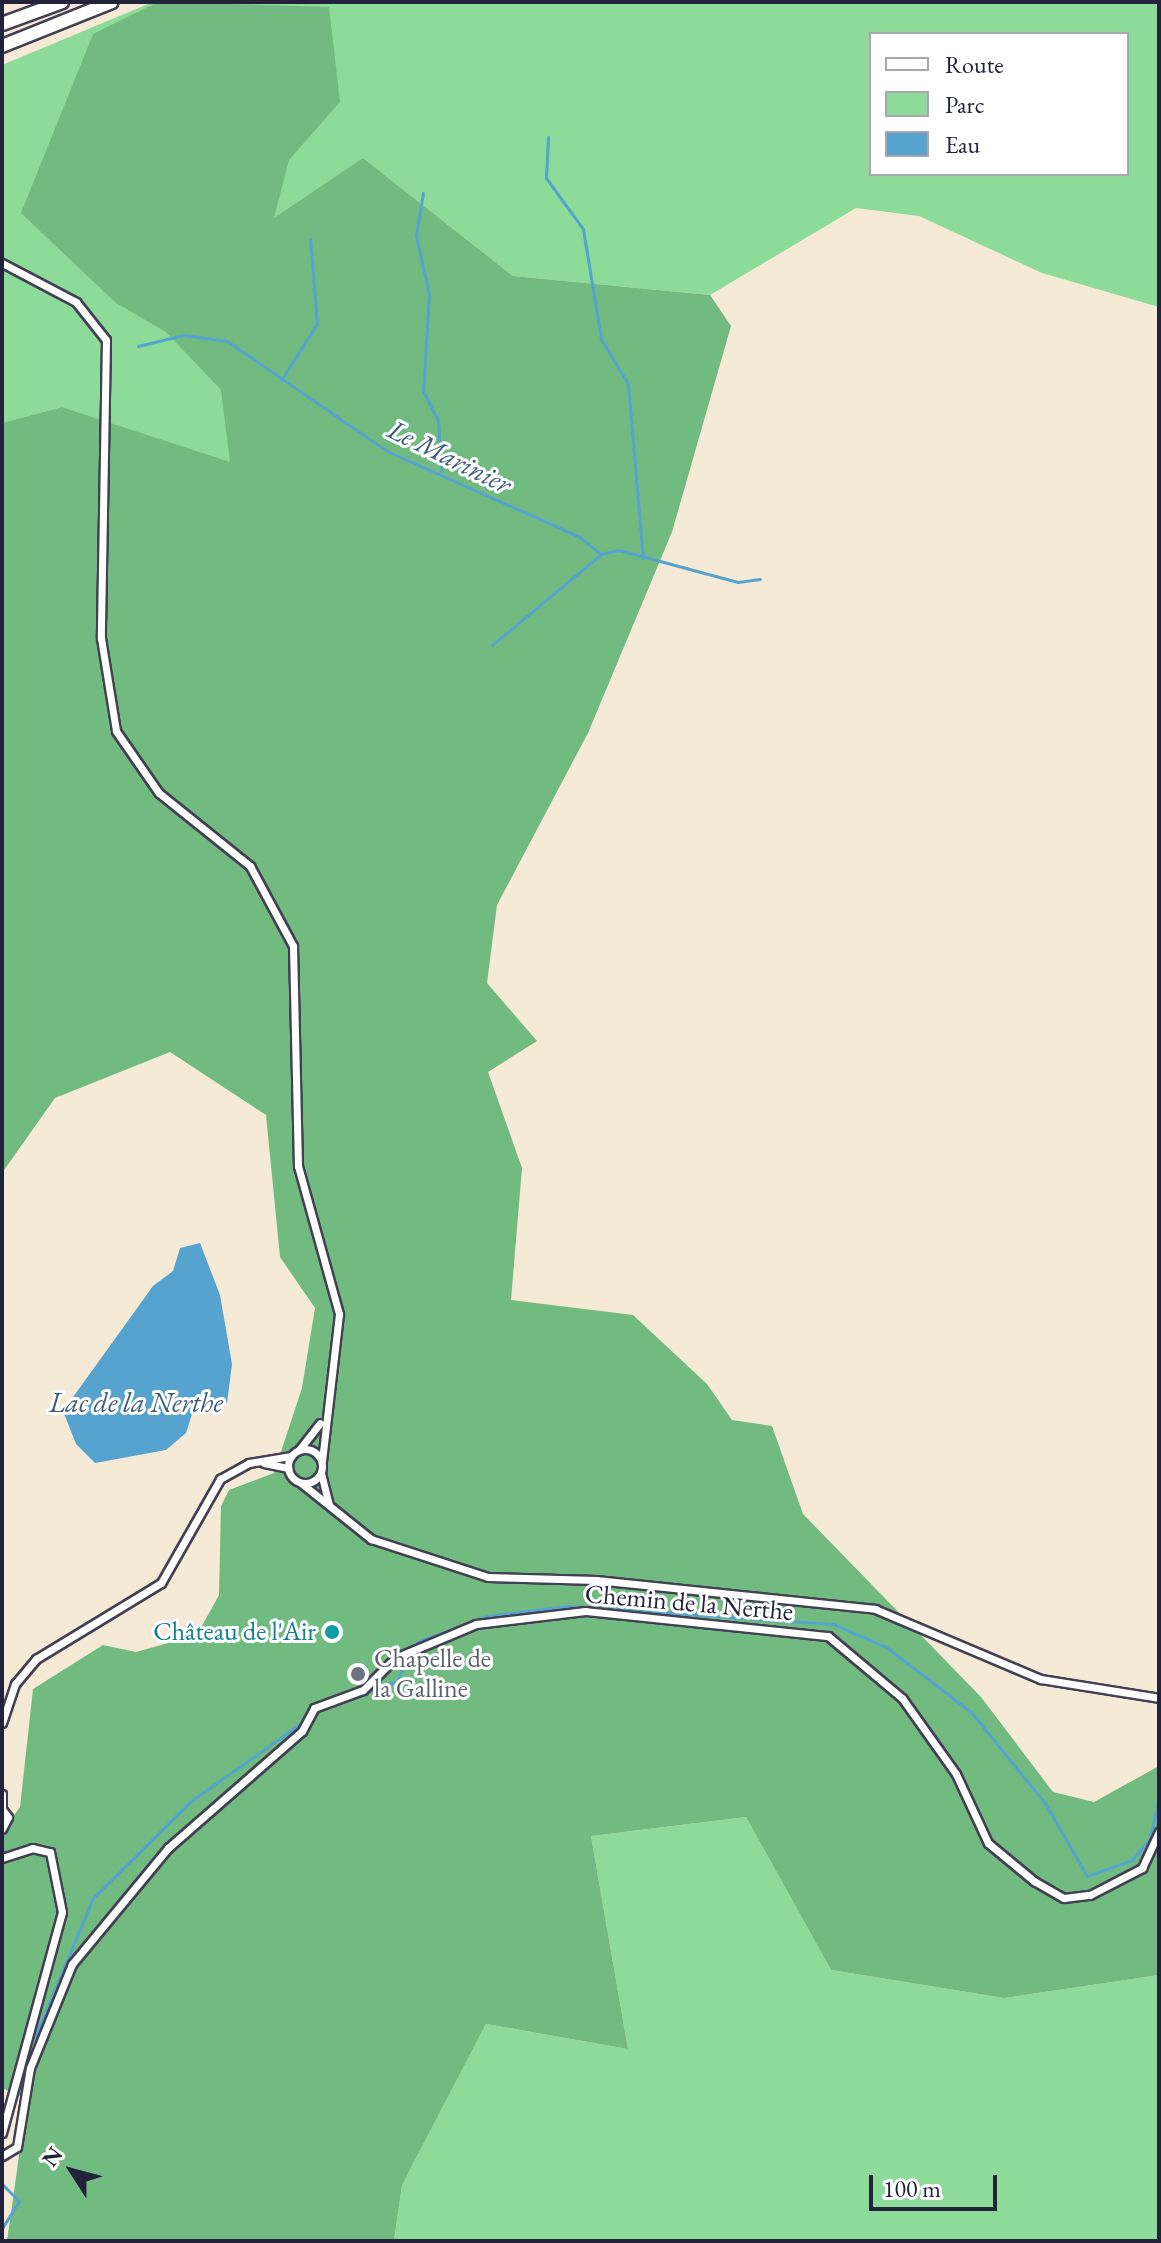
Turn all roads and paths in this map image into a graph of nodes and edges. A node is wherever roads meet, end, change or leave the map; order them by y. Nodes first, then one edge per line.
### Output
1 (62, 2) edge
2 (112, 2) edge
3 (2, 24) edge
4 (2, 46) edge
5 (2, 263) edge
6 (322, 1422) junction
7 (299, 1450) junction
8 (291, 1456) junction
9 (322, 1460) junction
10 (258, 1461) junction
11 (288, 1468) junction
12 (321, 1473) junction
13 (301, 1483) junction
14 (329, 1504) junction
15 (1159, 1698) edge
16 (2, 1723) edge
17 (2, 1794) edge
18 (2, 1809) edge
19 (2, 1829) edge
20 (1159, 1832) edge
21 (2, 1858) edge
22 (2, 2133) edge
23 (2, 2156) edge

1 - 3 highway
2 - 4 highway
5 - 6 street
6 - 7 street
6 - 9 street
7 - 8 street
7 - 9 street
8 - 10 street
8 - 11 street
9 - 12 street
10 - 11 street
10 - 16 street
11 - 13 street
12 - 13 street
12 - 14 street
13 - 14 street
14 - 15 street
17 - 18 street
18 - 19 street
20 - 23 street, Chemin de la Nerthe
21 - 22 street

